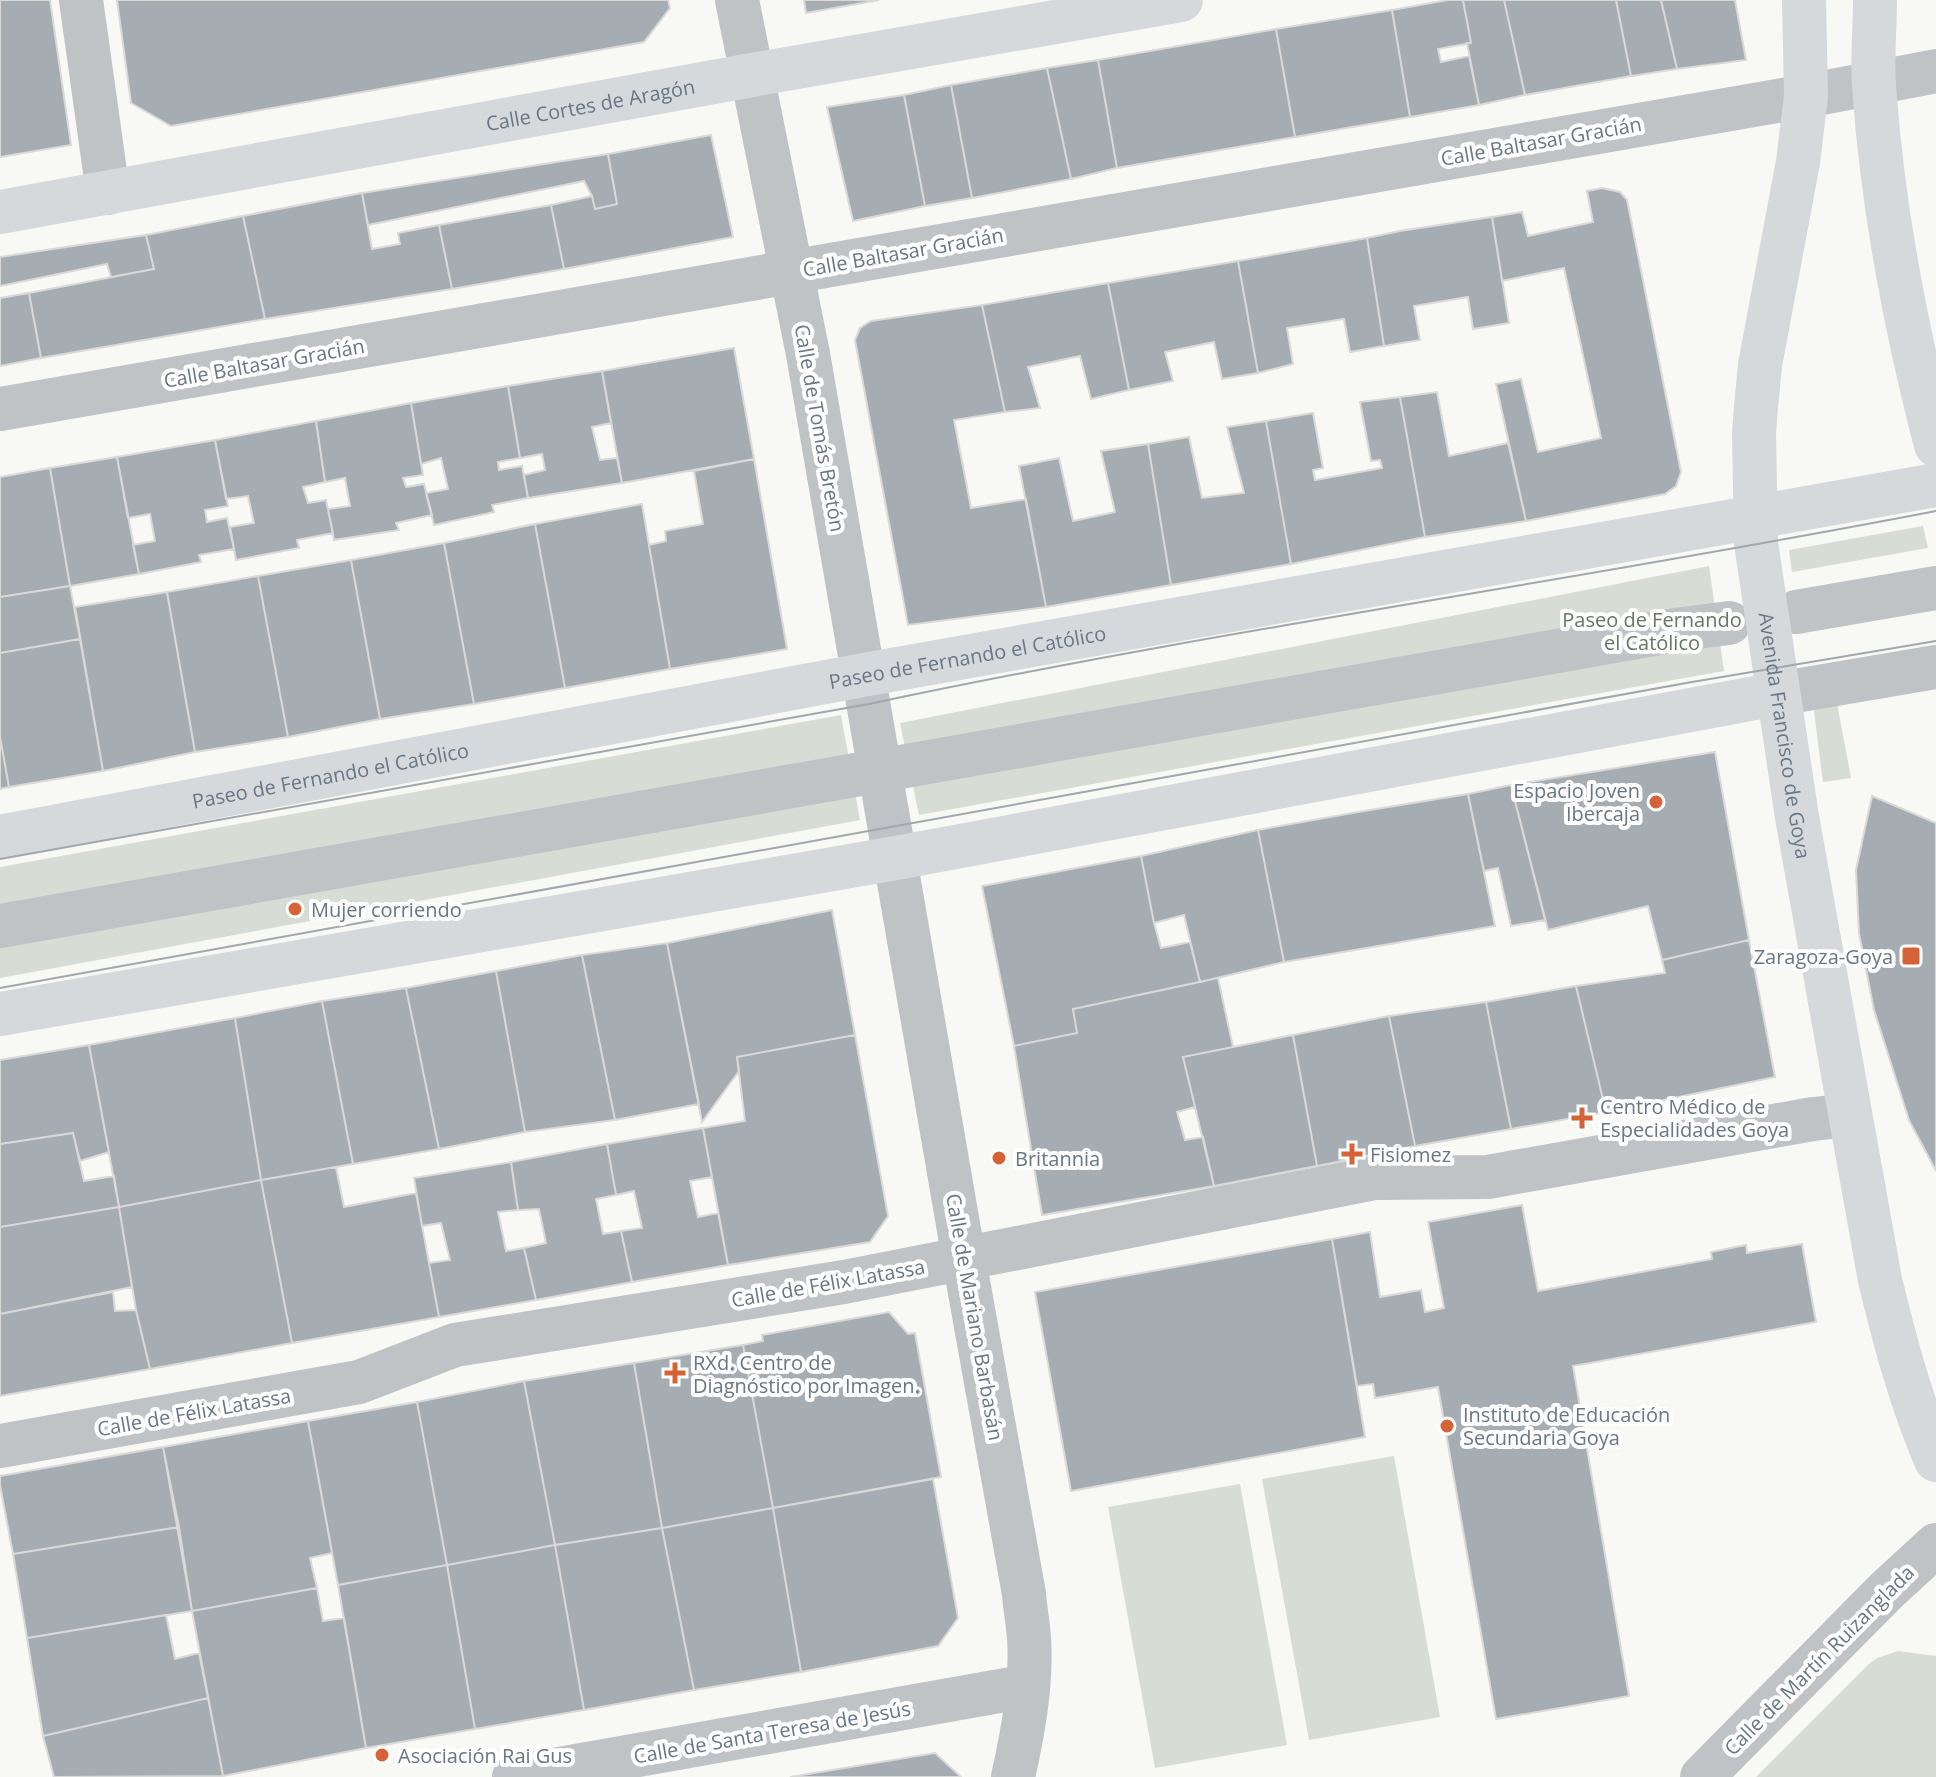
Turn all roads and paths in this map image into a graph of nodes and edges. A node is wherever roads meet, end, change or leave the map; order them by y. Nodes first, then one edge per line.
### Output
1 (81, 0) edge
2 (737, 0) edge
3 (1181, 0) edge
4 (1804, 0) edge
5 (1875, 0) edge
6 (1936, 71) edge
7 (752, 75) junction
8 (1874, 82) junction
9 (1806, 96) junction
10 (108, 193) junction
11 (0, 212) edge
12 (792, 272) junction
13 (0, 409) edge
14 (1936, 445) edge
15 (1936, 485) edge
16 (1755, 518) junction
17 (1936, 588) edge
18 (1796, 612) dead end
19 (1729, 623) dead end
20 (1936, 667) edge
21 (863, 675) junction
22 (1777, 694) junction
23 (880, 771) junction
24 (0, 837) edge
25 (896, 858) junction
26 (0, 926) edge
27 (0, 1014) edge
28 (1850, 1115) junction
29 (964, 1259) junction
30 (0, 1446) edge
31 (1936, 1460) edge
32 (1936, 1545) edge
33 (1028, 1686) junction
34 (514, 1777) edge
35 (1013, 1777) edge
36 (1702, 1777) edge

1 - 10 street
2 - 7 street, Calle de Tomás Bretón
3 - 7 main road, Calle Cortes de Aragón
4 - 9 main road, Avenida Francisco de Goya
5 - 8 main road
6 - 8 street, Calle Baltasar Gracián
7 - 10 main road, Calle Cortes de Aragón
7 - 12 street, Calle de Tomás Bretón
8 - 9 street, Calle Baltasar Gracián
8 - 14 main road
9 - 12 street, Calle Baltasar Gracián
9 - 16 main road, Avenida Francisco de Goya
10 - 11 main road, Calle Cortes de Aragón
12 - 13 street, Calle Baltasar Gracián
12 - 21 street, Calle de Tomás Bretón
15 - 16 main road, Paseo de Fernando el Católico
16 - 21 main road, Paseo de Fernando el Católico
16 - 22 main road, Avenida Francisco de Goya
17 - 18 street
19 - 23 street
20 - 22 street
21 - 23 street, Calle de Tomás Bretón
21 - 24 main road, Paseo de Fernando el Católico
22 - 25 main road
22 - 28 main road, Avenida Francisco de Goya
23 - 25 street, Calle de Tomás Bretón
23 - 26 street
25 - 27 main road
25 - 29 street, Calle de Mariano Barbasán
28 - 29 street, Calle de Félix Latassa
28 - 31 main road, Avenida Francisco de Goya
29 - 30 street, Calle de Félix Latassa
29 - 33 street, Calle de Mariano Barbasán
32 - 36 street, Calle de Martín Ruizanglada
33 - 34 street, Calle de Santa Teresa de Jesús
33 - 35 street, Calle de Mariano Barbasán

